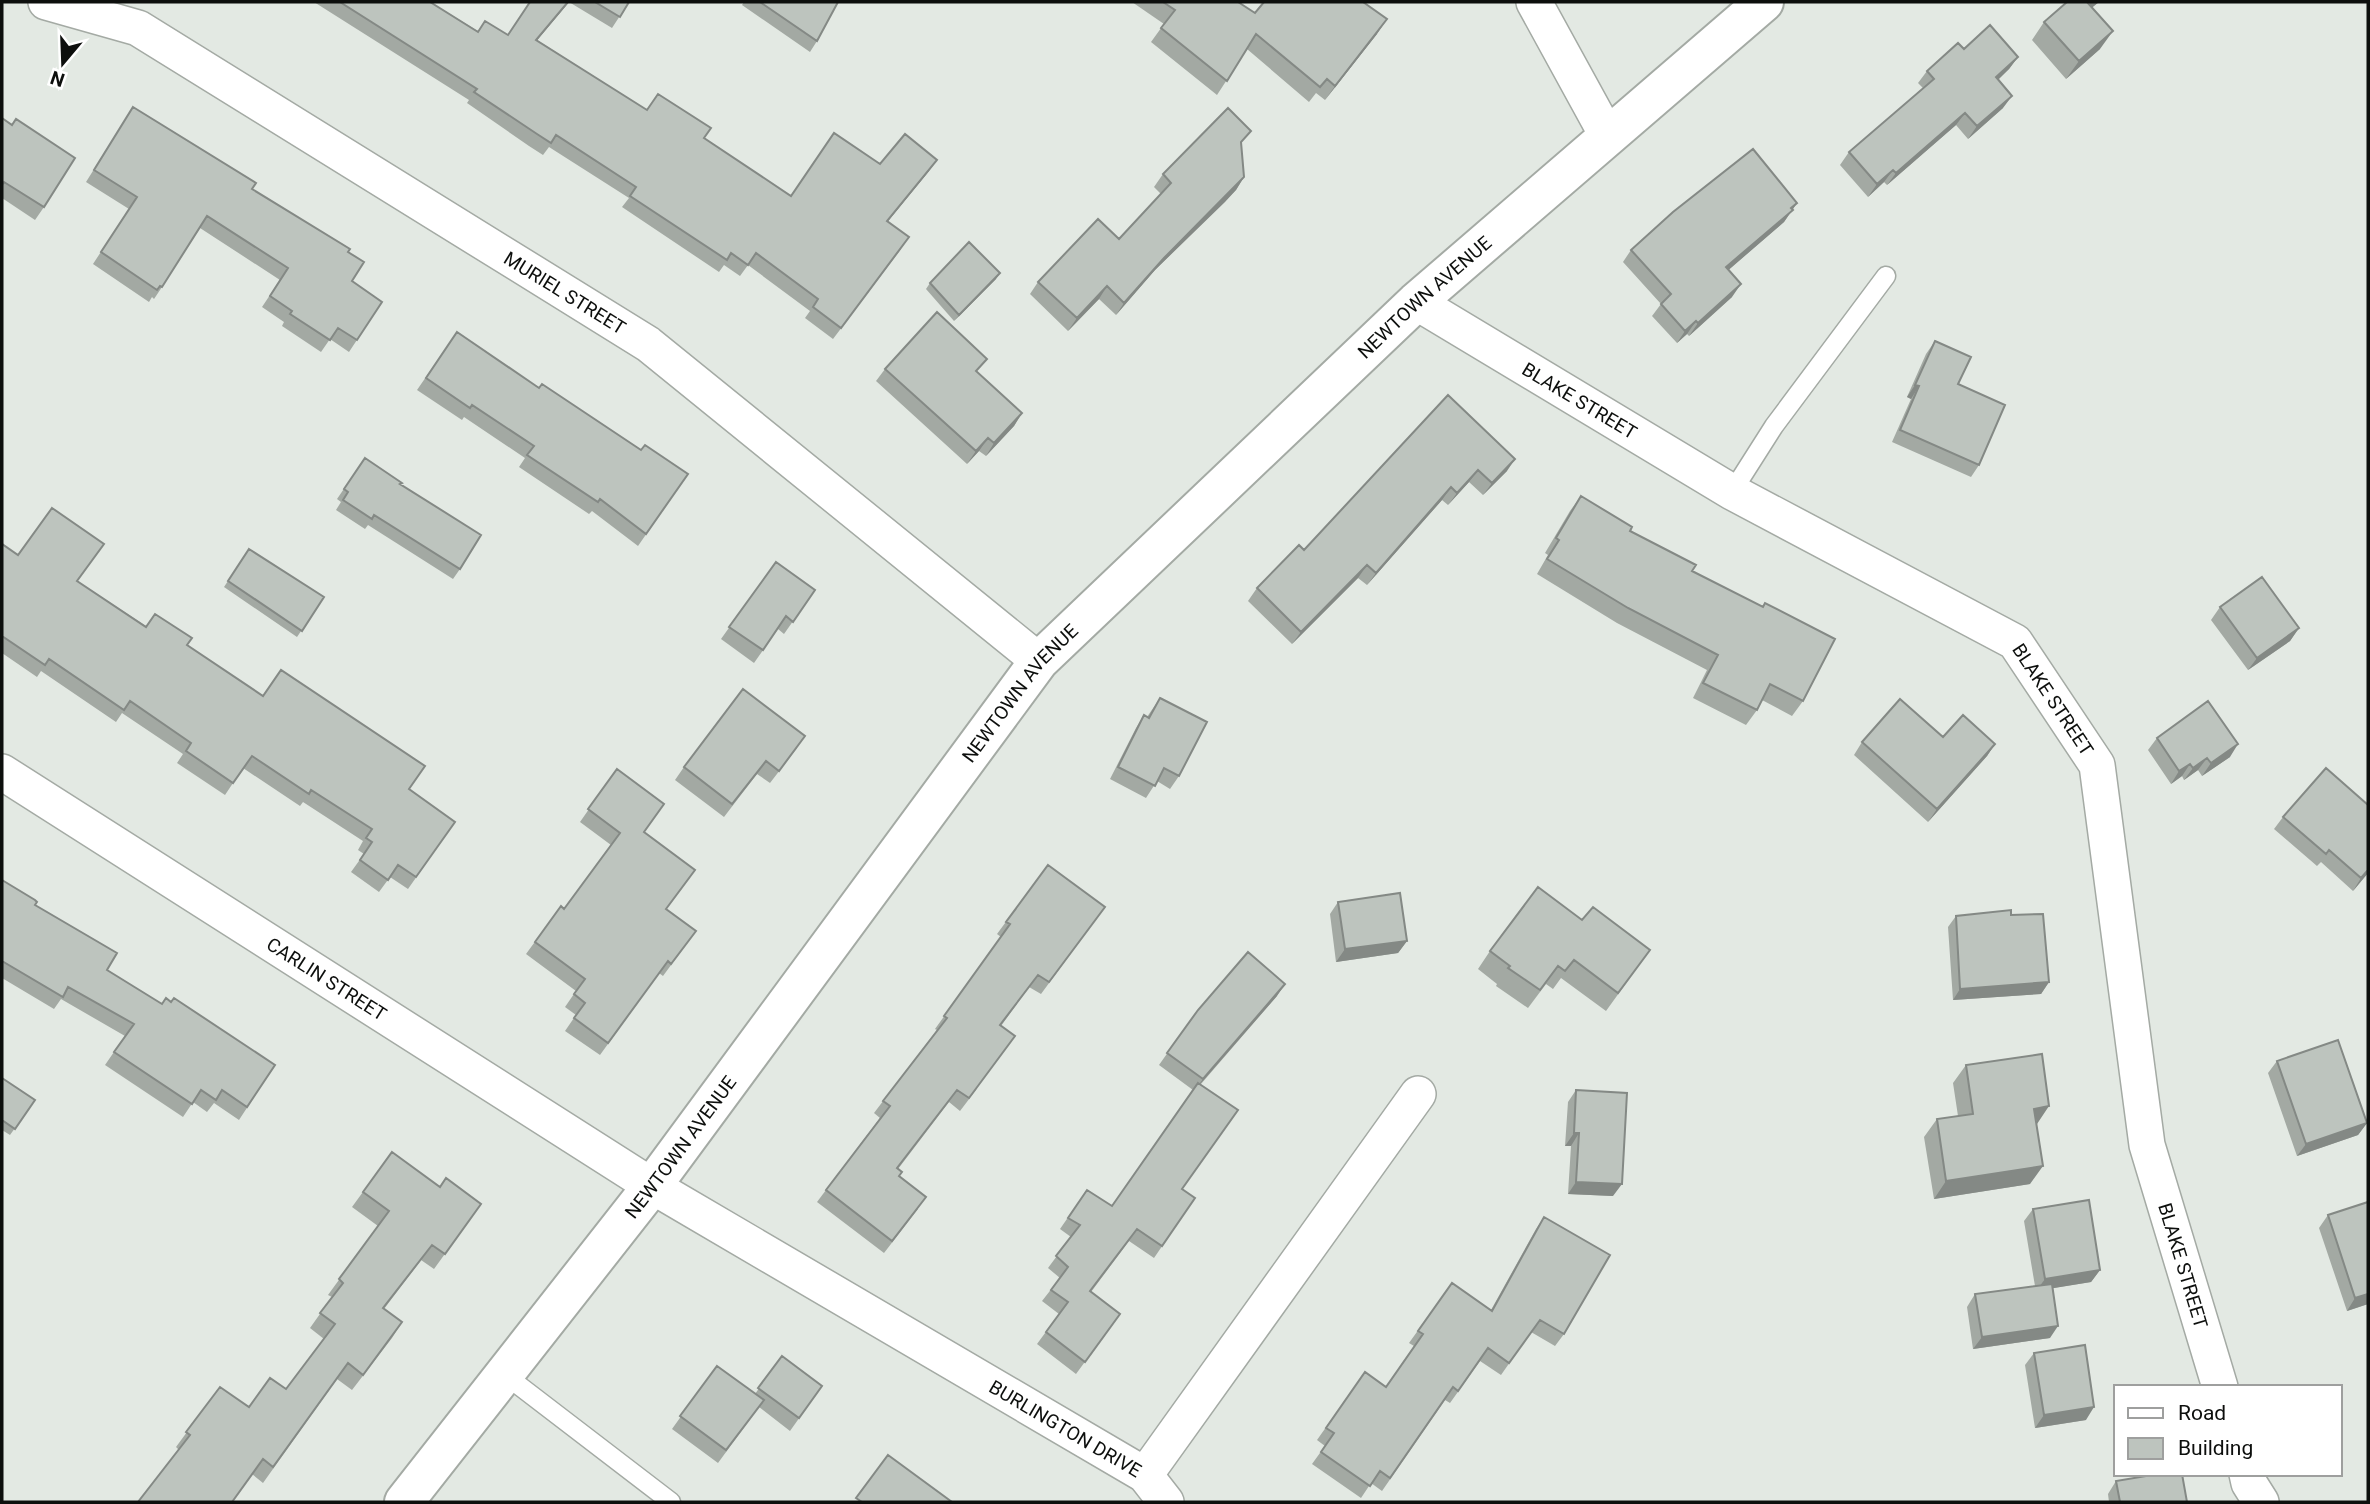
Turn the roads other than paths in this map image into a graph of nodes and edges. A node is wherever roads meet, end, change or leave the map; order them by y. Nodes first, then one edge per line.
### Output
1 (46, 2) edge
2 (1534, 2) edge
3 (1764, 2) edge
4 (1608, 137) junction
5 (1886, 276) dead end
6 (1416, 302) junction
7 (1732, 492) junction
8 (1039, 661) junction
9 (2, 772) edge
10 (1418, 1094) dead end
11 (652, 1186) junction
12 (504, 1374) junction
13 (2219, 1385) edge
14 (1156, 1489) edge
15 (404, 1502) edge
16 (671, 1502) edge

1 - 8 street, MURIEL STREET
2 - 4 street
3 - 4 main road, NEWTOWN AVENUE
4 - 6 main road, NEWTOWN AVENUE
5 - 7 lane
6 - 7 street, BLAKE STREET
6 - 8 main road, NEWTOWN AVENUE
7 - 13 street, BLAKE STREET
8 - 11 main road, NEWTOWN AVENUE
9 - 11 street, CARLIN STREET
10 - 14 street, BURLINGTON DRIVE
11 - 12 main road, NEWTOWN AVENUE
11 - 14 street, BURLINGTON DRIVE
12 - 15 main road, NEWTOWN AVENUE
12 - 16 lane

